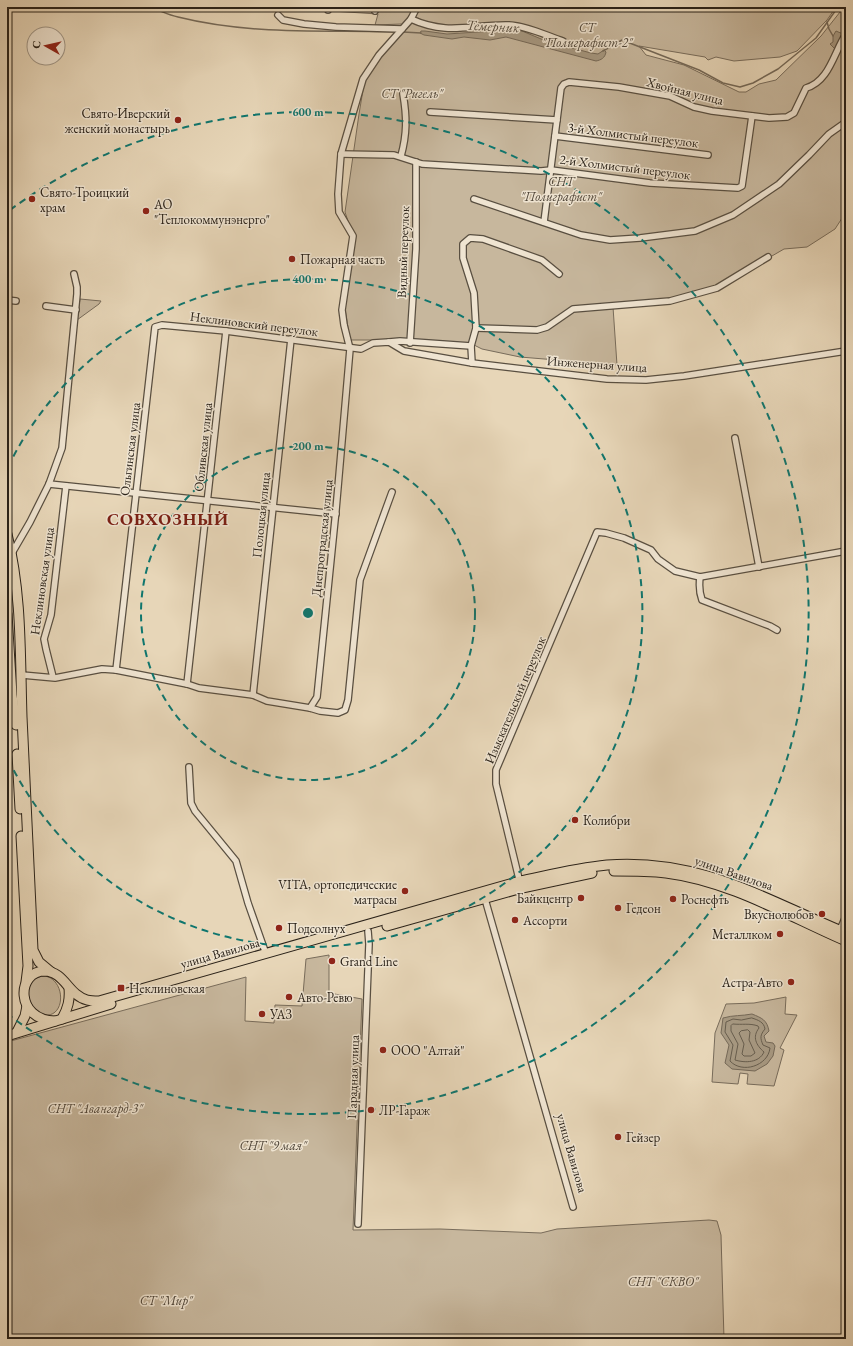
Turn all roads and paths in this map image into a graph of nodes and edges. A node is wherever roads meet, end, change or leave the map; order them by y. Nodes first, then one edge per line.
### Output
1 (417, 7) edge
2 (701, 7) edge
3 (723, 7) edge
4 (278, 15) dead end
5 (411, 19) junction
6 (402, 28) junction
7 (846, 34) edge
8 (563, 41) dead end
9 (403, 94) dead end
10 (430, 112) dead end
11 (752, 116) junction
12 (557, 120) junction
13 (846, 122) edge
14 (555, 136) junction
15 (341, 154) junction
16 (708, 155) dead end
17 (402, 156) junction
18 (416, 162) junction
19 (550, 170) junction
20 (474, 199) dead end
21 (544, 222) junction
22 (768, 257) dead end
23 (74, 274) dead end
24 (559, 274) dead end
25 (7, 300) edge
26 (16, 301) dead end
27 (46, 306) dead end
28 (76, 310) junction
29 (155, 327) joint
30 (476, 328) junction
31 (226, 331) junction
32 (291, 338) junction
33 (389, 342) junction
34 (410, 343) junction
35 (471, 346) junction
36 (350, 348) junction
37 (846, 351) edge
38 (472, 363) junction
39 (735, 438) dead end
40 (49, 484) junction
41 (66, 486) junction
42 (392, 492) dead end
43 (136, 493) junction
44 (208, 501) junction
45 (273, 507) junction
46 (336, 514) junction
47 (7, 534) edge
48 (846, 551) edge
49 (12, 553) junction
50 (759, 567) junction
51 (700, 577) junction
52 (7, 614) edge
53 (777, 630) dead end
54 (116, 670) junction
55 (22, 675) junction
56 (53, 678) junction
57 (187, 684) junction
58 (253, 695) junction
59 (310, 708) junction
60 (189, 767) dead end
61 (521, 885) junction
62 (485, 898) junction
63 (846, 916) edge
64 (368, 931) junction
65 (841, 933) edge
66 (846, 941) edge
67 (266, 954) junction
68 (51, 972) junction
69 (26, 982) junction
70 (69, 988) junction
71 (27, 1006) junction
72 (58, 1020) junction
73 (17, 1032) junction
74 (7, 1036) edge
75 (574, 1207) dead end
76 (358, 1224) dead end

1 - 5 street, Днепроградская улица
2 - 3 street
4 - 6 street
5 - 6 street, Днепроградская улица
5 - 8 street
6 - 15 street, Днепроградская улица
7 - 11 street, Хвойная улица
9 - 17 street
10 - 12 street, 3-й Холмистый переулок
11 - 12 street, Хвойная улица
11 - 19 street, 2-й Холмистый переулок
12 - 14 street, Хвойная улица
13 - 21 street
14 - 16 street, 3-й Холмистый переулок
14 - 19 street, Хвойная улица
15 - 17 street, 2-й Холмистый переулок
15 - 36 street, Днепроградская улица
17 - 18 street, 2-й Холмистый переулок
18 - 19 street, 2-й Холмистый переулок
18 - 34 street, Видный переулок
19 - 21 street, Хвойная улица
20 - 21 street
22 - 30 street
23 - 28 street, Неклиновская улица
24 - 30 street
25 - 26 street
27 - 28 street
28 - 40 street, Неклиновская улица
29 - 31 street, Неклиновский переулок
29 - 43 street, Ольгинская улица
30 - 35 street
31 - 32 street, Неклиновский переулок
31 - 44 street, Обливская улица
32 - 36 street, Неклиновский переулок
32 - 45 street, Полоцкая улица
33 - 34 street
33 - 36 street
33 - 38 street, Инженерная улица
34 - 35 street
35 - 38 street
36 - 46 street, Днепроградская улица
37 - 38 street, Инженерная улица
39 - 50 street
40 - 41 street
40 - 49 street, Неклиновская улица
41 - 43 street
41 - 56 street, Неклиновская улица
42 - 59 street
43 - 44 street
43 - 54 street, Ольгинская улица
44 - 45 street
44 - 57 street, Обливская улица
45 - 46 street
45 - 58 street, Полоцкая улица
46 - 59 street, Днепроградская улица
47 - 49 main road, улица Вавилова
48 - 50 street
49 - 55 main road, улица Вавилова
50 - 51 street
51 - 53 street
51 - 61 street, Изыскательский переулок
52 - 69 main road
54 - 56 street
54 - 57 street
55 - 56 street
55 - 68 main road, улица Вавилова
57 - 58 street
58 - 59 street
60 - 67 street
61 - 62 main road, улица Вавилова
61 - 65 main road, улица Вавилова
61 - 67 main road, улица Вавилова
62 - 64 main road, улица Вавилова
62 - 75 street, улица Вавилова
63 - 65 street
64 - 72 main road, улица Вавилова
64 - 76 street, Парадная улица
65 - 66 main road, улица Вавилова
67 - 70 main road, улица Вавилова
68 - 69 main road
68 - 70 main road, улица Вавилова
69 - 71 main road
70 - 72 main road
71 - 72 main road
71 - 73 main road
72 - 73 main road, улица Вавилова
73 - 74 main road, улица Вавилова

